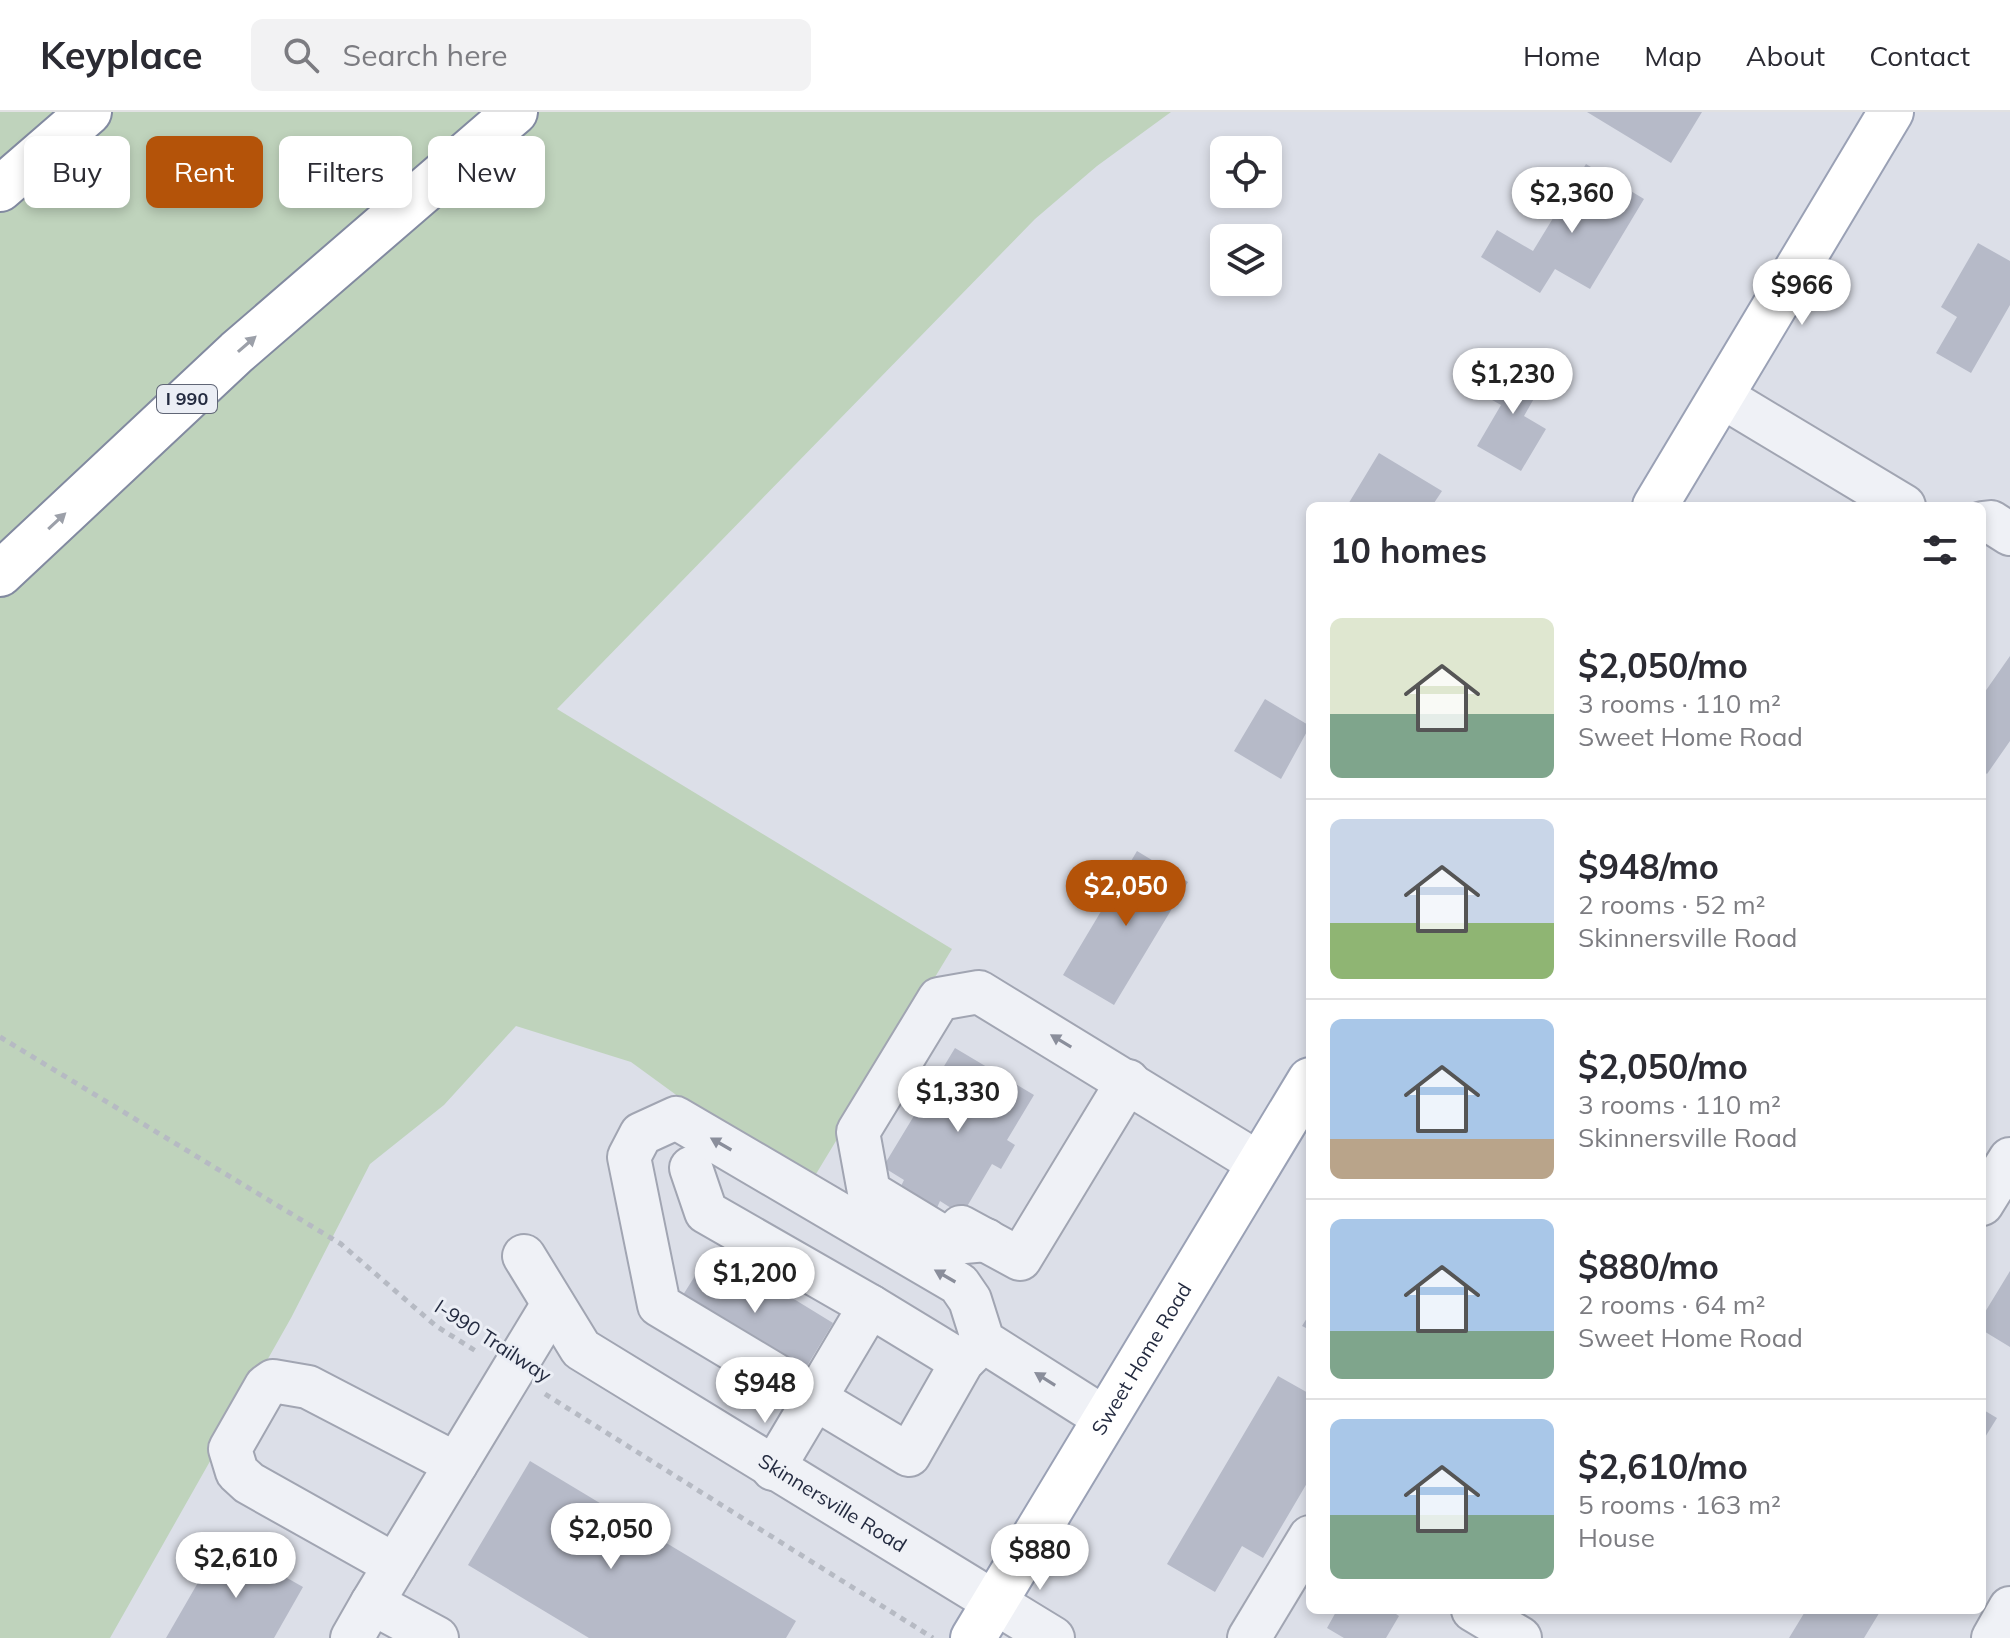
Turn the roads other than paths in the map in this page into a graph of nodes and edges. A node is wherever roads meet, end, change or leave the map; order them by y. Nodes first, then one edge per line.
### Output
1 (89, 112) edge
2 (515, 112) edge
3 (1891, 112) edge
4 (0, 189) edge
5 (1721, 396) junction
6 (1657, 502) edge
7 (1897, 502) edge
8 (1986, 523) edge
9 (2010, 534) edge
10 (0, 574) edge
11 (1128, 1081) junction
12 (1306, 1087) edge
13 (2010, 1159) edge
14 (864, 1163) junction
15 (1260, 1164) junction
16 (691, 1168) dead end
17 (899, 1190) dead end
18 (1986, 1198) edge
19 (935, 1212) dead end
20 (986, 1240) junction
21 (524, 1256) dead end
22 (553, 1304) junction
23 (870, 1306) junction
24 (972, 1351) junction
25 (801, 1393) junction
26 (1106, 1419) junction
27 (456, 1464) junction
28 (773, 1469) junction
29 (1306, 1544) edge
30 (395, 1565) junction
31 (2010, 1608) edge
32 (1480, 1614) edge
33 (362, 1620) edge
34 (984, 1621) edge
35 (437, 1638) edge
36 (1053, 1638) edge
37 (1249, 1638) edge
38 (1520, 1638) edge
39 (1993, 1638) edge

1 - 4 main road
10 -> 2 main road, I 990
3 - 5 main road
5 - 6 main road
5 - 7 street
8 - 9 street
11 -> 14 street
11 - 15 street
11 - 20 street
12 - 15 main road, Sweet Home Road
13 - 18 street
14 - 17 street
14 - 20 street
15 - 26 main road, Sweet Home Road
16 - 23 street
19 - 20 street
21 - 22 street, Skinnersville Road
22 - 27 street
22 - 28 street, Skinnersville Road
23 - 24 street
23 - 25 street
24 - 25 street
24 -> 25 street
26 -> 24 street
25 - 28 street
26 - 34 main road, Sweet Home Road
27 - 30 street
27 - 30 street
28 - 34 street, Skinnersville Road
29 - 37 street
30 - 33 street
31 - 39 street
32 - 38 street
33 - 35 street
34 - 36 street, Skinnersville Road

